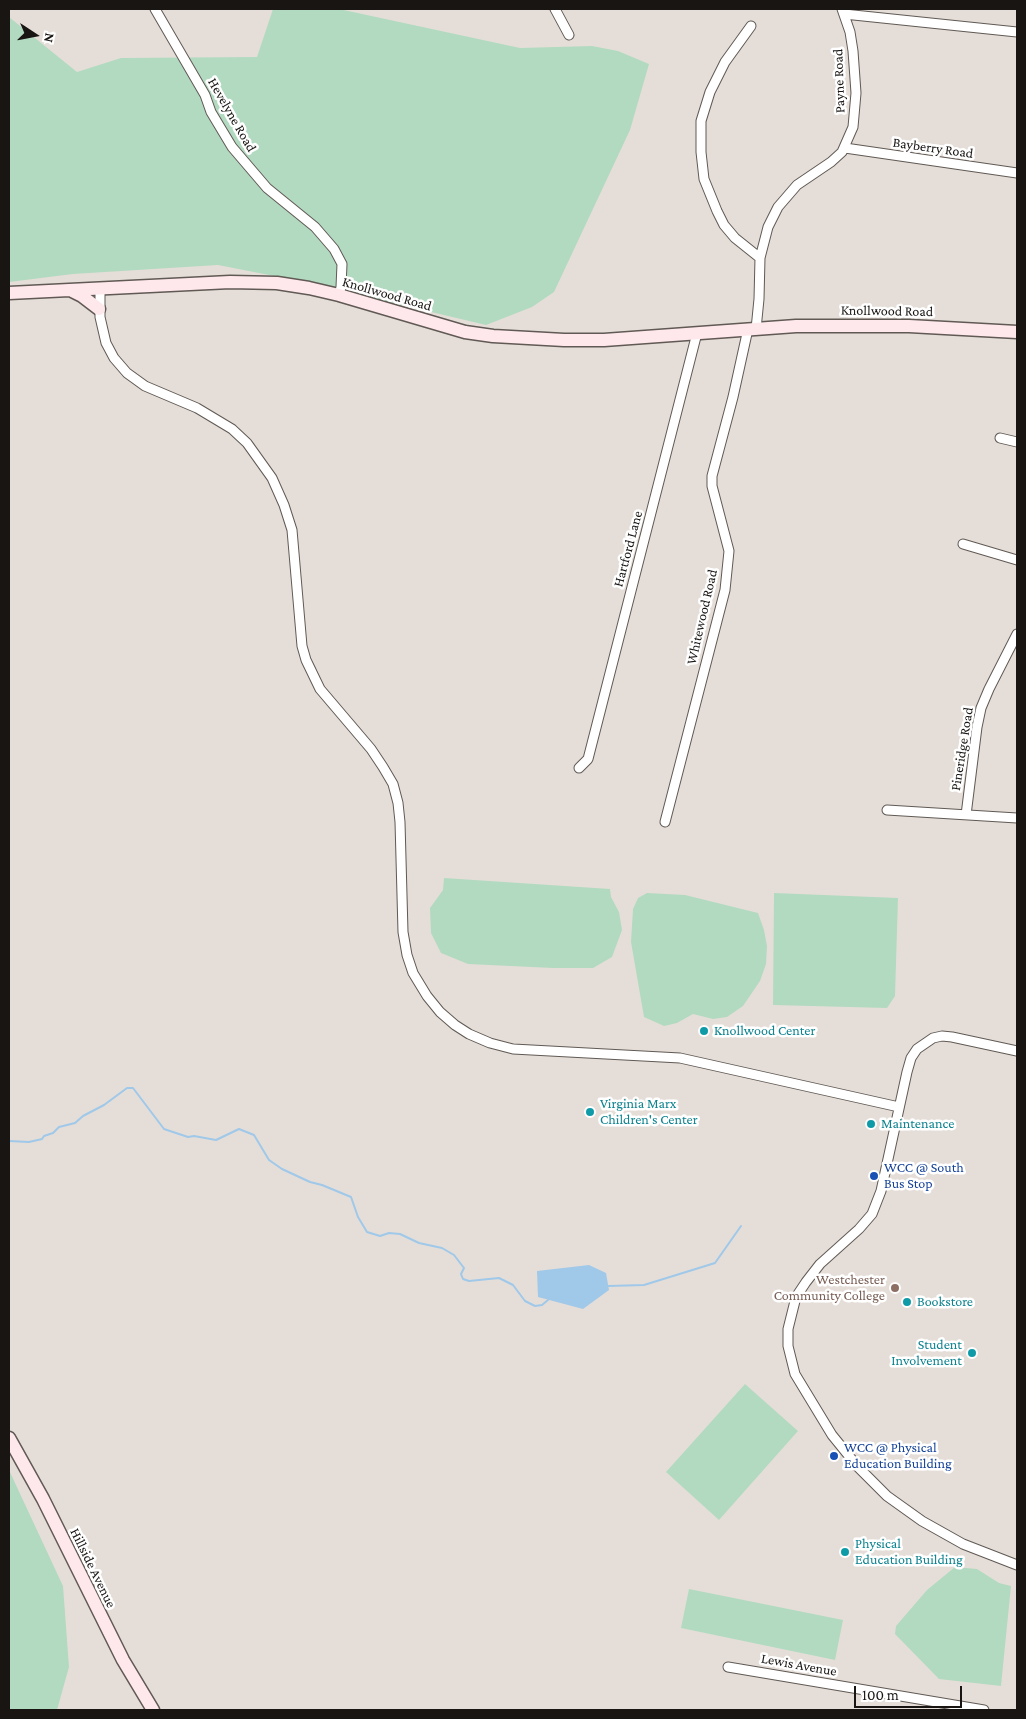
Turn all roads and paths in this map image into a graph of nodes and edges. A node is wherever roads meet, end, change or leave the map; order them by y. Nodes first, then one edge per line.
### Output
1 (155, 9) edge
2 (555, 9) edge
3 (843, 11) edge
4 (751, 26) dead end
5 (1017, 32) edge
6 (569, 35) dead end
7 (845, 148) junction
8 (1017, 173) edge
9 (760, 258) junction
10 (100, 289) junction
11 (70, 290) junction
12 (9, 293) edge
13 (339, 295) junction
14 (99, 309) junction
15 (752, 329) junction
16 (1017, 332) edge
17 (697, 333) junction
18 (1000, 438) dead end
19 (1017, 442) edge
20 (963, 544) dead end
21 (1017, 560) edge
22 (1017, 634) edge
23 (579, 768) dead end
24 (888, 810) dead end
25 (966, 815) junction
26 (1017, 818) edge
27 (665, 822) dead end
28 (1017, 1051) edge
29 (899, 1107) junction
30 (9, 1438) edge
31 (1017, 1564) edge
32 (728, 1667) dead end
33 (153, 1710) edge
34 (984, 1710) edge

1 - 13 street, Hevelyne Road
2 - 6 street
3 - 5 street
3 - 7 street, Payne Road
4 - 9 street
7 - 8 street, Bayberry Road
7 - 9 street, Payne Road
9 - 15 street, Payne Road
10 - 11 main road, Knollwood Road
10 - 13 main road, Knollwood Road
10 - 14 street
11 - 12 main road, Knollwood Road
11 - 14 main road
13 - 17 main road, Knollwood Road
14 - 29 street
15 - 16 main road, Knollwood Road
15 - 17 main road, Knollwood Road
15 - 27 street, Whitewood Road
17 - 23 street, Hartford Lane
18 - 19 street
20 - 21 street
22 - 25 street, Pineridge Road
24 - 25 street
25 - 26 street
28 - 29 street
29 - 31 street
30 - 33 main road, Hillside Avenue
32 - 34 street, Lewis Avenue

